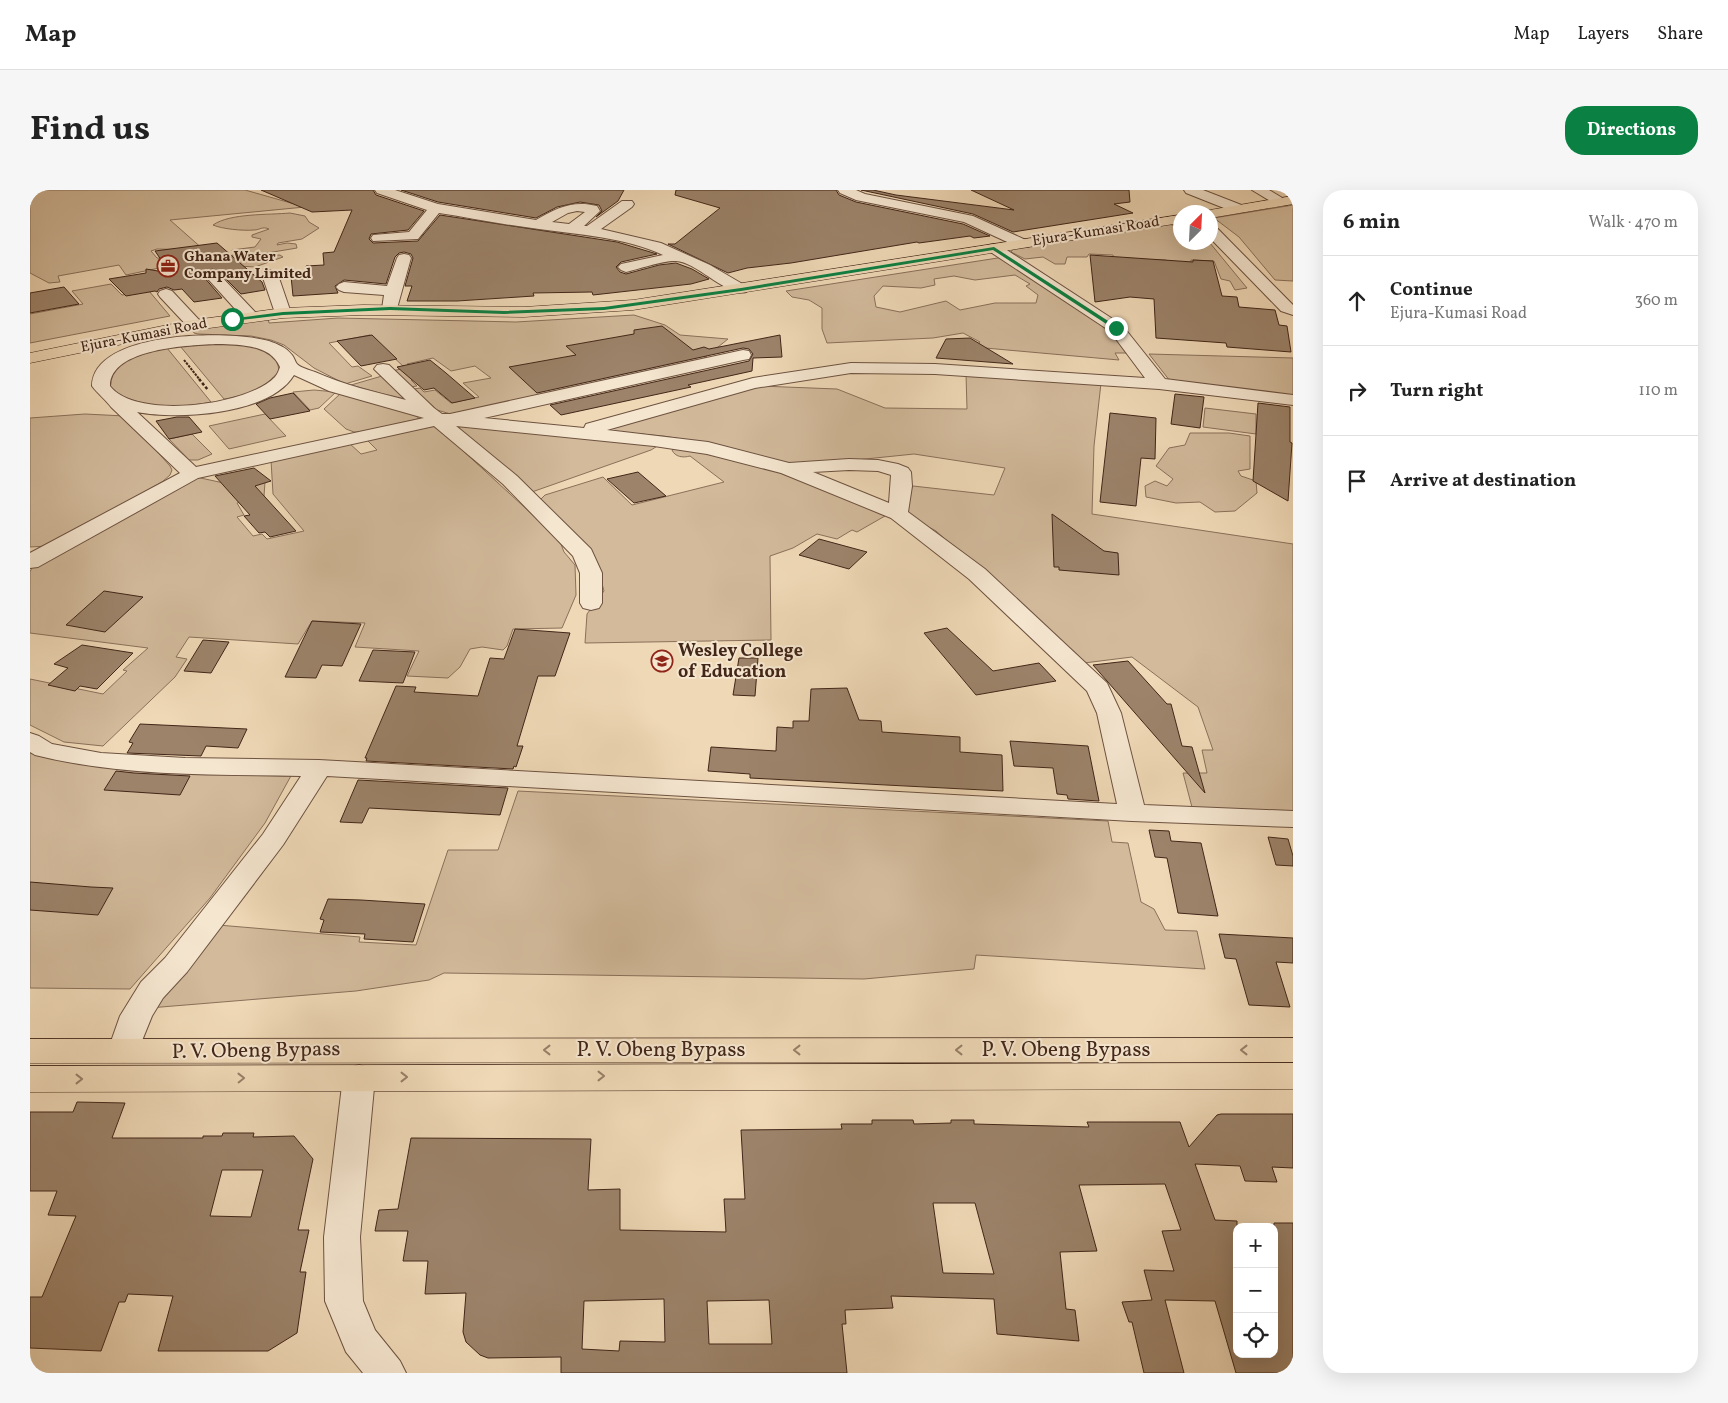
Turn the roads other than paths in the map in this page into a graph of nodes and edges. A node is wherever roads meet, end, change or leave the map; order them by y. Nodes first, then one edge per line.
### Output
1 (382, 190) edge
2 (1191, 190) edge
3 (1260, 190) edge
4 (840, 191) edge
5 (1288, 201) edge
6 (627, 204) dead end
7 (436, 208) junction
8 (1239, 209) junction
9 (1218, 213) edge
10 (493, 217) junction
11 (1173, 220) edge
12 (538, 225) junction
13 (572, 229) junction
14 (590, 231) junction
15 (499, 234) dead end
16 (1218, 237) edge
17 (378, 238) dead end
18 (1023, 244) junction
19 (994, 248) junction
20 (678, 256) junction
21 (404, 258) dead end
22 (626, 267) dead end
23 (270, 275) dead end
24 (213, 276) dead end
25 (1264, 284) junction
26 (1283, 286) dead end
27 (344, 287) dead end
28 (741, 289) junction
29 (393, 290) junction
30 (166, 294) dead end
31 (390, 309) junction
32 (1293, 310) edge
33 (283, 313) junction
34 (251, 317) junction
35 (172, 336) junction
36 (743, 355) dead end
37 (30, 358) edge
38 (289, 367) junction
39 (383, 369) dead end
40 (956, 370) junction
41 (753, 383) junction
42 (1159, 384) junction
43 (884, 385) dead end
44 (335, 386) junction
45 (841, 386) dead end
46 (266, 391) junction
47 (109, 396) junction
48 (1293, 400) edge
49 (171, 410) junction
50 (439, 418) junction
51 (136, 420) junction
52 (578, 433) junction
53 (788, 469) junction
54 (192, 474) junction
55 (898, 514) junction
56 (40, 553) edge
57 (30, 562) edge
58 (591, 603) dead end
59 (30, 741) edge
60 (319, 768) junction
61 (1132, 813) junction
62 (1293, 819) edge
63 (30, 1050) edge
64 (124, 1050) junction
65 (1293, 1050) edge
66 (361, 1063) junction
67 (1293, 1076) edge
68 (30, 1079) edge
69 (386, 1373) edge

1 - 7 street
2 - 8 street
3 - 5 street
4 - 18 street
5 - 8 main road
6 - 14 street
7 - 10 street
7 - 17 street
8 - 9 main road
10 - 12 street
10 - 15 street
11 - 18 main road, Ejura-Kumasi Road
12 - 13 street
12 - 13 street
13 - 14 street
14 - 20 street
16 - 25 street
18 - 19 main road, Ejura-Kumasi Road
19 - 28 main road, Ejura-Kumasi Road
19 - 42 street
20 - 22 street
20 - 28 street
21 - 29 street
23 - 33 street
24 - 34 street
25 - 26 street
25 - 32 street
27 - 29 street
28 - 31 main road, Ejura-Kumasi Road
29 - 31 street
30 - 35 street
31 - 33 main road, Ejura-Kumasi Road
33 - 34 main road, Ejura-Kumasi Road
34 - 35 main road, Ejura-Kumasi Road
35 - 37 main road, Ejura-Kumasi Road
35 - 38 street
35 - 47 street
36 - 50 street
38 - 44 street
38 - 46 street
39 - 50 street
40 - 41 street
40 - 42 street
40 - 43 street
41 - 45 street
41 - 52 street
42 - 48 street
44 - 46 street
44 - 50 street
46 - 49 street
47 - 49 street
47 - 51 street
49 - 51 street
50 - 52 street
50 - 54 street
50 - 58 street
51 - 54 street
52 - 53 street
53 - 55 street
53 - 55 street
54 - 56 street
55 - 61 street
56 - 57 street
59 - 60 street
60 - 61 street
60 - 64 street
61 - 62 street
63 - 64 main road, P. V. Obeng Bypass
64 - 66 main road, P. V. Obeng Bypass
65 -> 66 main road, P. V. Obeng Bypass
66 -> 67 main road, P. V. Obeng Bypass
68 -> 66 main road, P. V. Obeng Bypass
66 - 69 street

